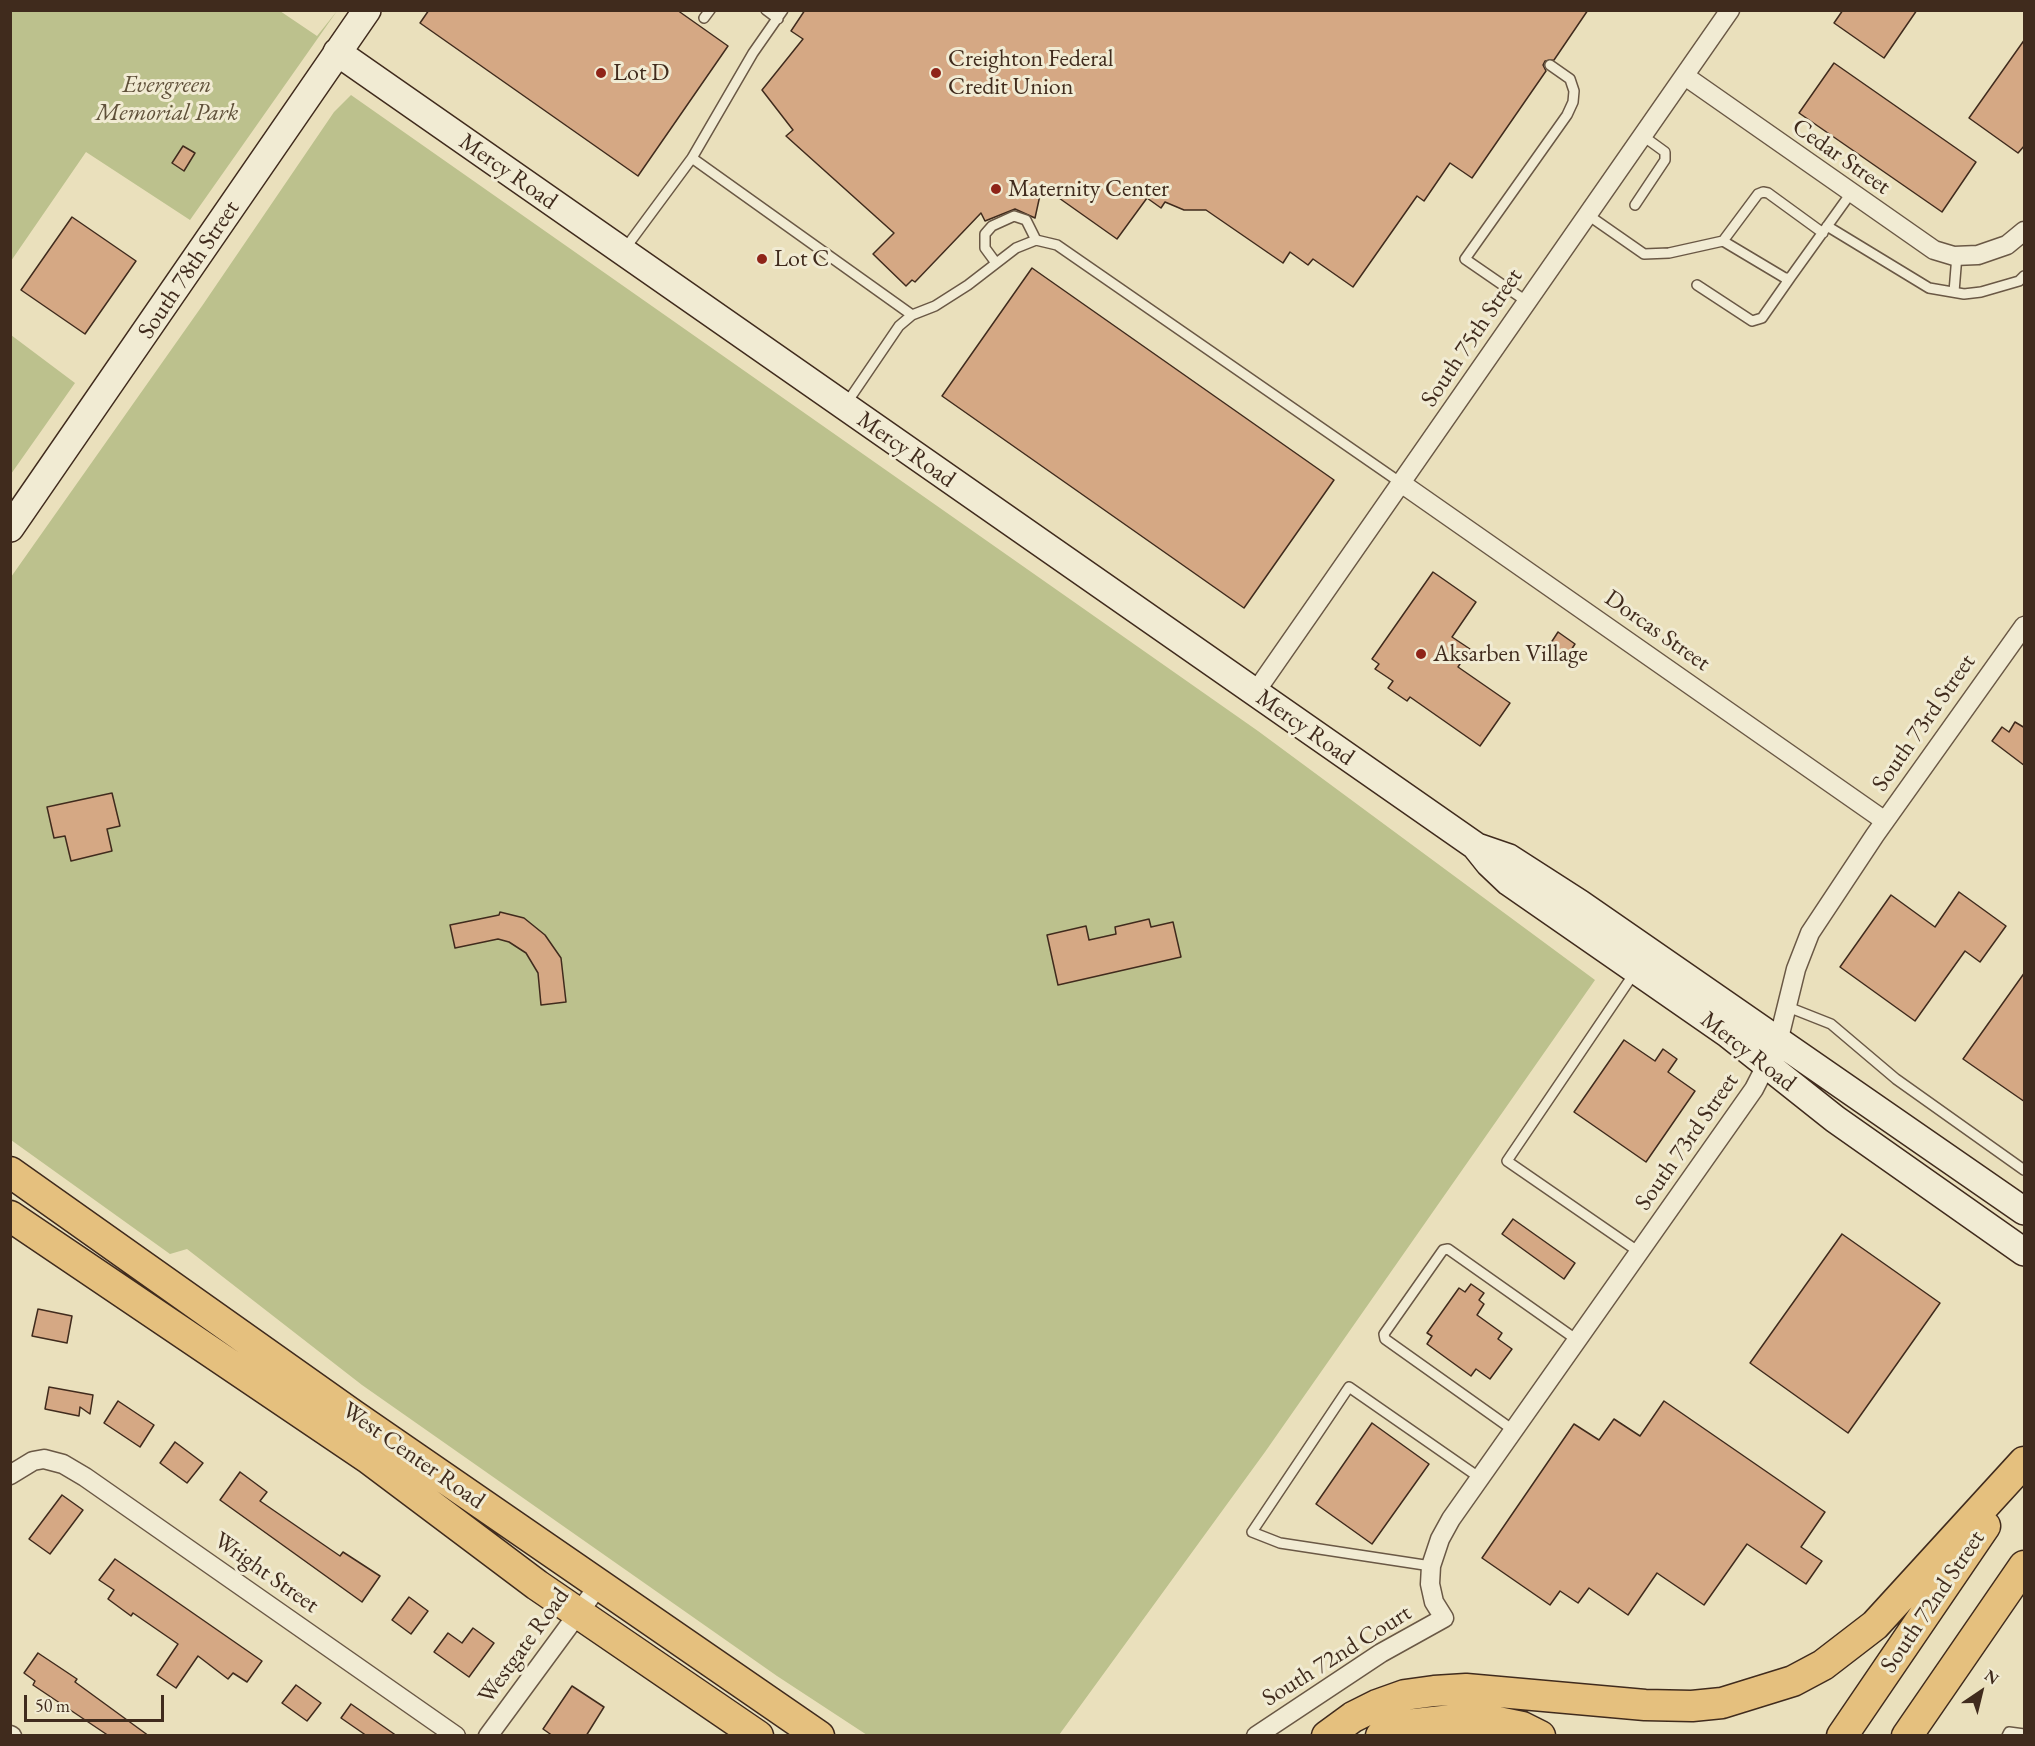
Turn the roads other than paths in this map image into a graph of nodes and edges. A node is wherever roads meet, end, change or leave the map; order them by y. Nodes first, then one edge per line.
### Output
1 (367, 10) edge
2 (766, 10) edge
3 (1730, 10) edge
4 (780, 15) edge
5 (337, 52) junction
6 (1550, 65) dead end
7 (1685, 76) junction
8 (1643, 136) junction
9 (692, 158) junction
10 (1851, 194) junction
11 (1635, 205) dead end
12 (1588, 215) junction
13 (1825, 229) junction
14 (2025, 231) edge
15 (1035, 240) junction
16 (1723, 241) junction
17 (622, 253) junction
18 (1958, 255) junction
19 (996, 263) junction
20 (2025, 276) edge
21 (1790, 278) junction
22 (1697, 285) dead end
23 (1954, 292) junction
24 (1526, 301) junction
25 (912, 315) junction
26 (844, 407) junction
27 (1401, 483) junction
28 (10, 528) edge
29 (2025, 626) edge
30 (1254, 694) junction
31 (1885, 821) junction
32 (1477, 847) junction
33 (1636, 970) junction
34 (1788, 1008) junction
35 (1772, 1054) junction
36 (2025, 1170) edge
37 (10, 1172) edge
38 (2025, 1211) edge
39 (10, 1216) edge
40 (1639, 1252) junction
41 (2025, 1252) edge
42 (1577, 1340) junction
43 (1513, 1430) junction
44 (2025, 1462) edge
45 (2025, 1469) edge
46 (10, 1475) edge
47 (1480, 1478) junction
48 (1431, 1566) junction
49 (2025, 1566) edge
50 (599, 1585) junction
51 (578, 1614) junction
52 (1444, 1618) joint
53 (2025, 1734) edge
54 (456, 1736) edge
55 (488, 1736) edge
56 (758, 1736) edge
57 (819, 1736) edge
58 (1256, 1736) edge
59 (1327, 1736) edge
60 (1381, 1736) edge
61 (1540, 1736) edge
62 (1842, 1736) edge
63 (1907, 1736) edge
64 (2007, 1736) edge

1 - 5 main road, South 78th Street
2 - 4 lane
3 - 7 street, South 75th Street
4 - 9 lane
5 - 17 main road, Mercy Road
5 - 28 main road, South 78th Street
6 - 24 lane
7 - 8 street, South 75th Street
7 - 10 street, Cedar Street
8 - 11 lane
8 - 12 street, South 75th Street
9 - 17 lane
9 - 25 lane
10 - 13 lane
10 - 18 street, Cedar Street
12 - 16 lane
12 - 24 street, South 75th Street
13 - 16 lane
13 - 21 lane
13 - 23 lane
14 - 18 street, Cedar Street
15 - 19 lane
15 - 19 lane
15 - 27 lane
16 - 21 lane
17 - 26 main road, Mercy Road
18 - 23 lane
19 - 25 lane
20 - 23 lane
21 - 22 lane
24 - 27 street, South 75th Street
25 - 26 lane
26 - 30 main road, Mercy Road
27 - 30 street, South 75th Street
27 - 31 street, Dorcas Street
29 - 31 street, South 73rd Street
30 - 32 main road, Mercy Road
31 - 34 street, South 73rd Street
32 - 33 main road, Mercy Road
32 - 35 main road, Mercy Road
33 - 35 main road, Mercy Road
33 - 40 lane
34 - 35 street, South 73rd Street
34 - 36 lane
35 - 38 main road, Mercy Road
35 - 40 street, South 73rd Street
35 - 41 main road, Mercy Road
37 - 50 main road, West Center Road
39 - 51 main road, West Center Road
40 - 42 street, South 73rd Street
42 - 43 street, South 73rd Street
42 - 43 lane
43 - 47 street, South 73rd Street
44 - 59 main road
45 - 62 main road, South 72nd Street
46 - 54 street, Wright Street
47 - 48 street, South 73rd Street
47 - 48 lane
48 - 52 street, South 73rd Street
49 - 63 main road
50 - 51 street, Westgate Road
50 - 57 main road, West Center Road
51 - 55 street, Westgate Road
51 - 56 main road, West Center Road
52 - 58 street, South 72nd Court
53 - 64 lane
60 - 61 main road

